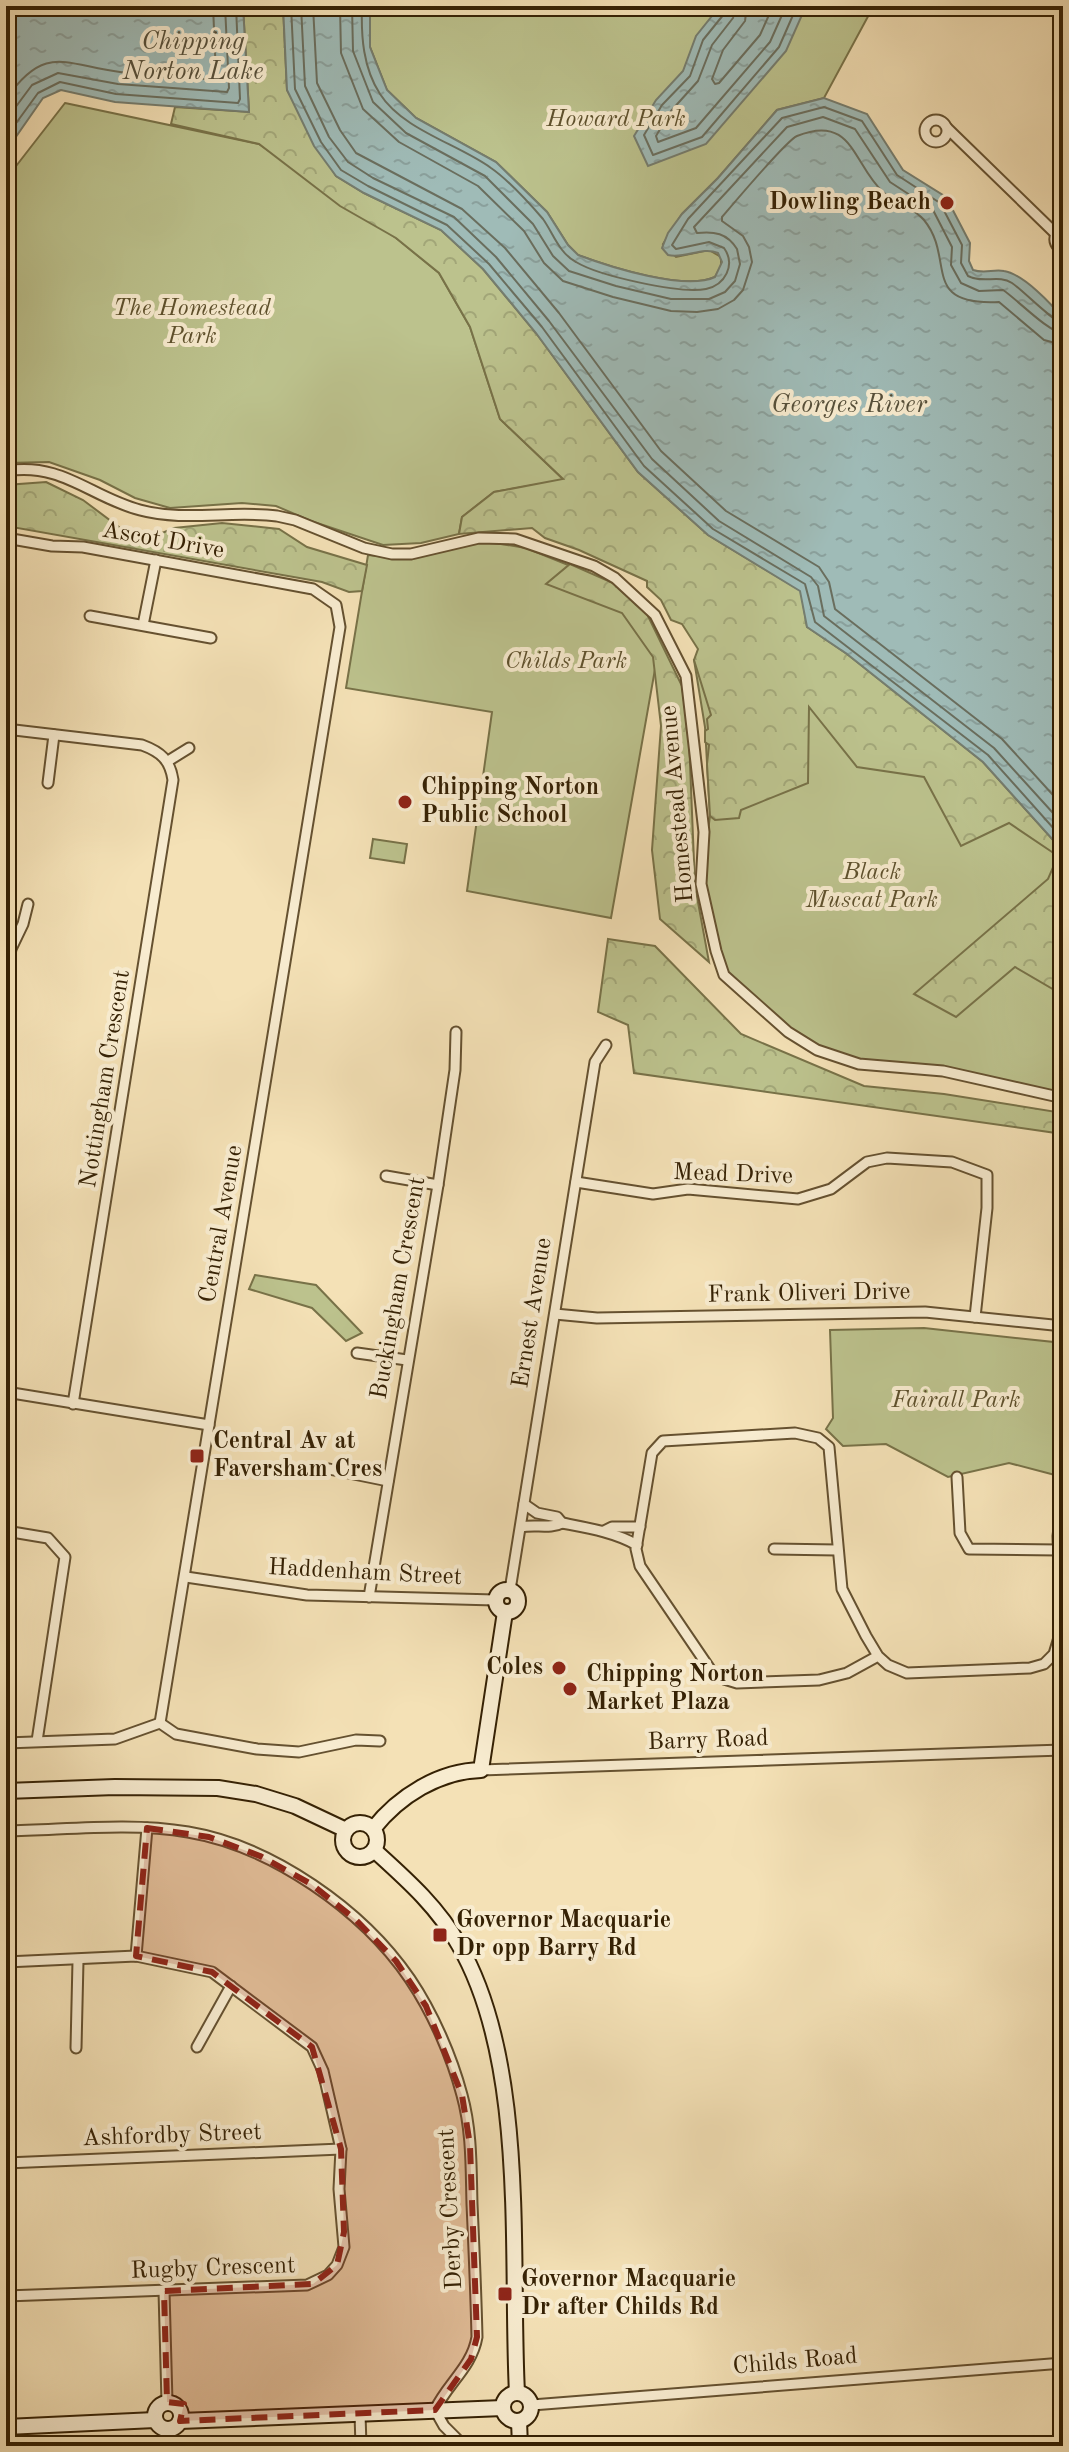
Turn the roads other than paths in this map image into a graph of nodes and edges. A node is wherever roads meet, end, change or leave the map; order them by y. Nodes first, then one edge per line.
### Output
1 (947, 128) dead end
2 (1060, 232) edge
3 (1063, 250) edge
4 (6, 471) edge
5 (6, 538) edge
6 (156, 560) junction
7 (313, 589) joint
8 (90, 616) dead end
9 (143, 625) junction
10 (211, 638) dead end
11 (6, 729) edge
12 (54, 735) junction
13 (189, 748) dead end
14 (168, 761) junction
15 (48, 783) dead end
16 (28, 904) dead end
17 (6, 976) edge
18 (456, 1032) dead end
19 (606, 1045) dead end
20 (1063, 1098) edge
21 (386, 1176) dead end
22 (576, 1182) junction
23 (438, 1185) junction
24 (555, 1314) junction
25 (975, 1317) junction
26 (1063, 1326) edge
27 (357, 1353) dead end
28 (407, 1360) junction
29 (6, 1392) edge
30 (73, 1404) junction
31 (209, 1425) junction
32 (329, 1469) dead end
33 (957, 1477) dead end
34 (388, 1481) junction
35 (1063, 1498) edge
36 (524, 1504) junction
37 (562, 1523) junction
38 (521, 1527) junction
39 (640, 1527) junction
40 (6, 1531) edge
41 (604, 1531) junction
42 (637, 1545) junction
43 (774, 1549) dead end
44 (837, 1550) junction
45 (1059, 1550) junction
46 (186, 1577) junction
47 (510, 1590) joint
48 (369, 1597) junction
49 (500, 1606) junction
50 (878, 1656) junction
51 (1059, 1656) edge
52 (160, 1723) junction
53 (37, 1741) junction
54 (380, 1741) dead end
55 (6, 1743) edge
56 (1063, 1750) edge
57 (481, 1770) junction
58 (6, 1791) edge
59 (147, 1828) junction
60 (373, 1829) junction
61 (346, 1830) junction
62 (6, 1831) edge
63 (374, 1850) junction
64 (136, 1956) junction
65 (78, 1961) junction
66 (6, 1962) edge
67 (231, 1986) junction
68 (197, 2047) dead end
69 (76, 2048) dead end
70 (341, 2149) junction
71 (6, 2163) edge
72 (164, 2291) junction
73 (6, 2296) edge
74 (1063, 2363) edge
75 (517, 2393) junction
76 (167, 2402) junction
77 (532, 2405) junction
78 (503, 2408) junction
79 (435, 2410) junction
80 (360, 2414) junction
81 (155, 2420) junction
82 (180, 2421) junction
83 (519, 2421) junction
84 (6, 2427) edge
85 (361, 2446) edge
86 (464, 2446) edge
87 (520, 2446) edge

1 - 2 street
2 - 3 street
4 - 20 street, Homestead Avenue
5 - 6 street, Ascot Drive
6 - 7 street, Ascot Drive
6 - 9 street
7 - 31 street, Central Avenue
8 - 9 street
9 - 10 street
11 - 12 street
12 - 14 street
12 - 15 street
13 - 14 street
14 - 30 street, Nottingham Crescent
16 - 17 street
18 - 23 street, Buckingham Crescent
19 - 22 street, Ernest Avenue
21 - 23 street
22 - 24 street, Ernest Avenue
22 - 25 street, Mead Drive
23 - 28 street, Buckingham Crescent
24 - 25 street, Frank Oliveri Drive
24 - 36 street, Ernest Avenue
25 - 26 street, Frank Oliveri Drive
27 - 28 street
28 - 34 street, Buckingham Crescent
29 - 30 street
30 - 31 street
31 - 46 street, Central Avenue
32 - 34 street
33 - 45 street
34 - 48 street, Buckingham Crescent
35 - 45 street
36 - 37 street
36 - 38 street, Ernest Avenue
37 - 38 street
37 - 41 street
38 - 47 street, Ernest Avenue
39 - 41 street
39 - 42 street
39 - 44 street
40 - 53 street
41 - 42 street
42 - 50 street
43 - 44 street
44 - 50 street
45 - 51 street
46 - 48 street, Haddenham Street
46 - 52 street, Central Avenue
47 - 49 main road
48 - 49 street, Haddenham Street
49 - 57 main road
50 - 51 street
52 - 53 street
52 - 54 street
53 - 55 street
56 - 57 street, Barry Road
57 - 60 main road, Barry Road
58 - 61 main road
59 - 62 street, Derby Crescent
59 - 64 street
59 - 79 street, Derby Crescent
60 - 61 main road
60 - 63 main road
61 - 63 main road
63 - 75 main road
64 - 65 street, Rugby Crescent
64 - 67 street, Rugby Crescent
65 - 66 street, Rugby Crescent
65 - 69 street
67 - 68 street
67 - 70 street, Rugby Crescent
70 - 71 street, Ashfordby Street
70 - 72 street, Rugby Crescent
72 - 73 street, Rugby Crescent
72 - 76 street
74 - 77 street, Childs Road
75 - 77 main road
75 - 78 main road
76 - 81 main road
76 - 82 main road
77 - 83 main road
78 - 79 main road
78 - 83 main road
79 - 80 main road
79 - 86 street
80 - 82 main road
80 - 85 street
81 - 82 main road
81 - 84 main road
83 - 87 main road

